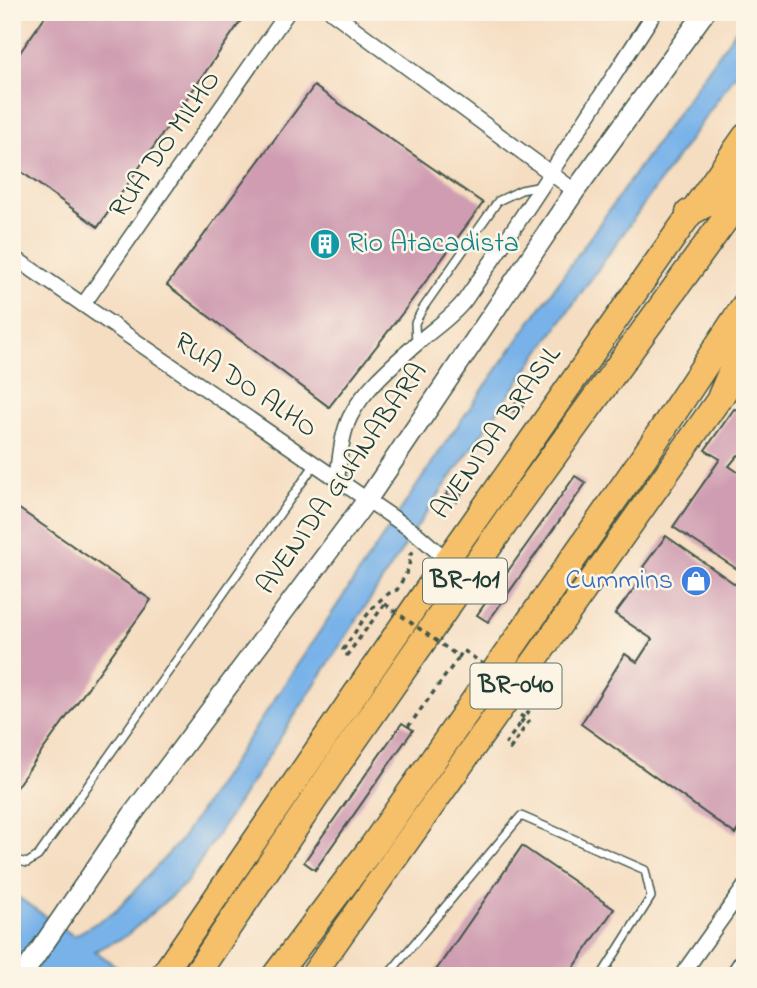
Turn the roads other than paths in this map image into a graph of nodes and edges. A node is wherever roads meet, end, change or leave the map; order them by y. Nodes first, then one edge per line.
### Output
1 (288, 12) edge
2 (332, 12) edge
3 (655, 12) edge
4 (705, 12) edge
5 (745, 136) edge
6 (745, 162) edge
7 (546, 180) junction
8 (575, 191) junction
9 (745, 192) edge
10 (689, 213) junction
11 (12, 256) edge
12 (83, 305) junction
13 (745, 306) edge
14 (745, 340) edge
15 (416, 344) junction
16 (745, 362) edge
17 (721, 396) junction
18 (315, 464) junction
19 (337, 479) junction
20 (367, 500) junction
21 (447, 560) junction
22 (12, 859) edge
23 (745, 886) edge
24 (745, 956) edge
25 (163, 973) edge
26 (22, 976) edge
27 (195, 976) edge
28 (275, 976) edge
29 (312, 976) edge
30 (387, 976) edge
31 (601, 976) edge
32 (681, 976) edge
33 (732, 976) edge

1 - 12 street, RUA DO MILHO
2 - 7 street
3 - 7 street
4 - 8 street, AVENIDA GUANABARA
5 - 10 highway, AVENIDA BRASIL
6 - 10 highway
7 - 8 street
7 - 15 street
7 - 15 lane
8 - 20 street, AVENIDA GUANABARA
9 - 27 highway, AVENIDA BRASIL / BR-101
10 - 21 highway, AVENIDA BRASIL
11 - 12 street, RUA DO ALHO
12 - 18 street, RUA DO ALHO
13 - 28 highway, BR-101
14 - 17 highway, BR-040
15 - 19 street
16 - 17 highway
17 - 29 highway, BR-040
18 - 19 street, RUA DO ALHO
18 - 22 lane
19 - 20 street, RUA DO ALHO
20 - 21 street, RUA DO ALHO
20 - 26 street, AVENIDA GUANABARA
21 - 25 highway, AVENIDA BRASIL
23 - 32 street
24 - 33 street
30 - 31 lane

